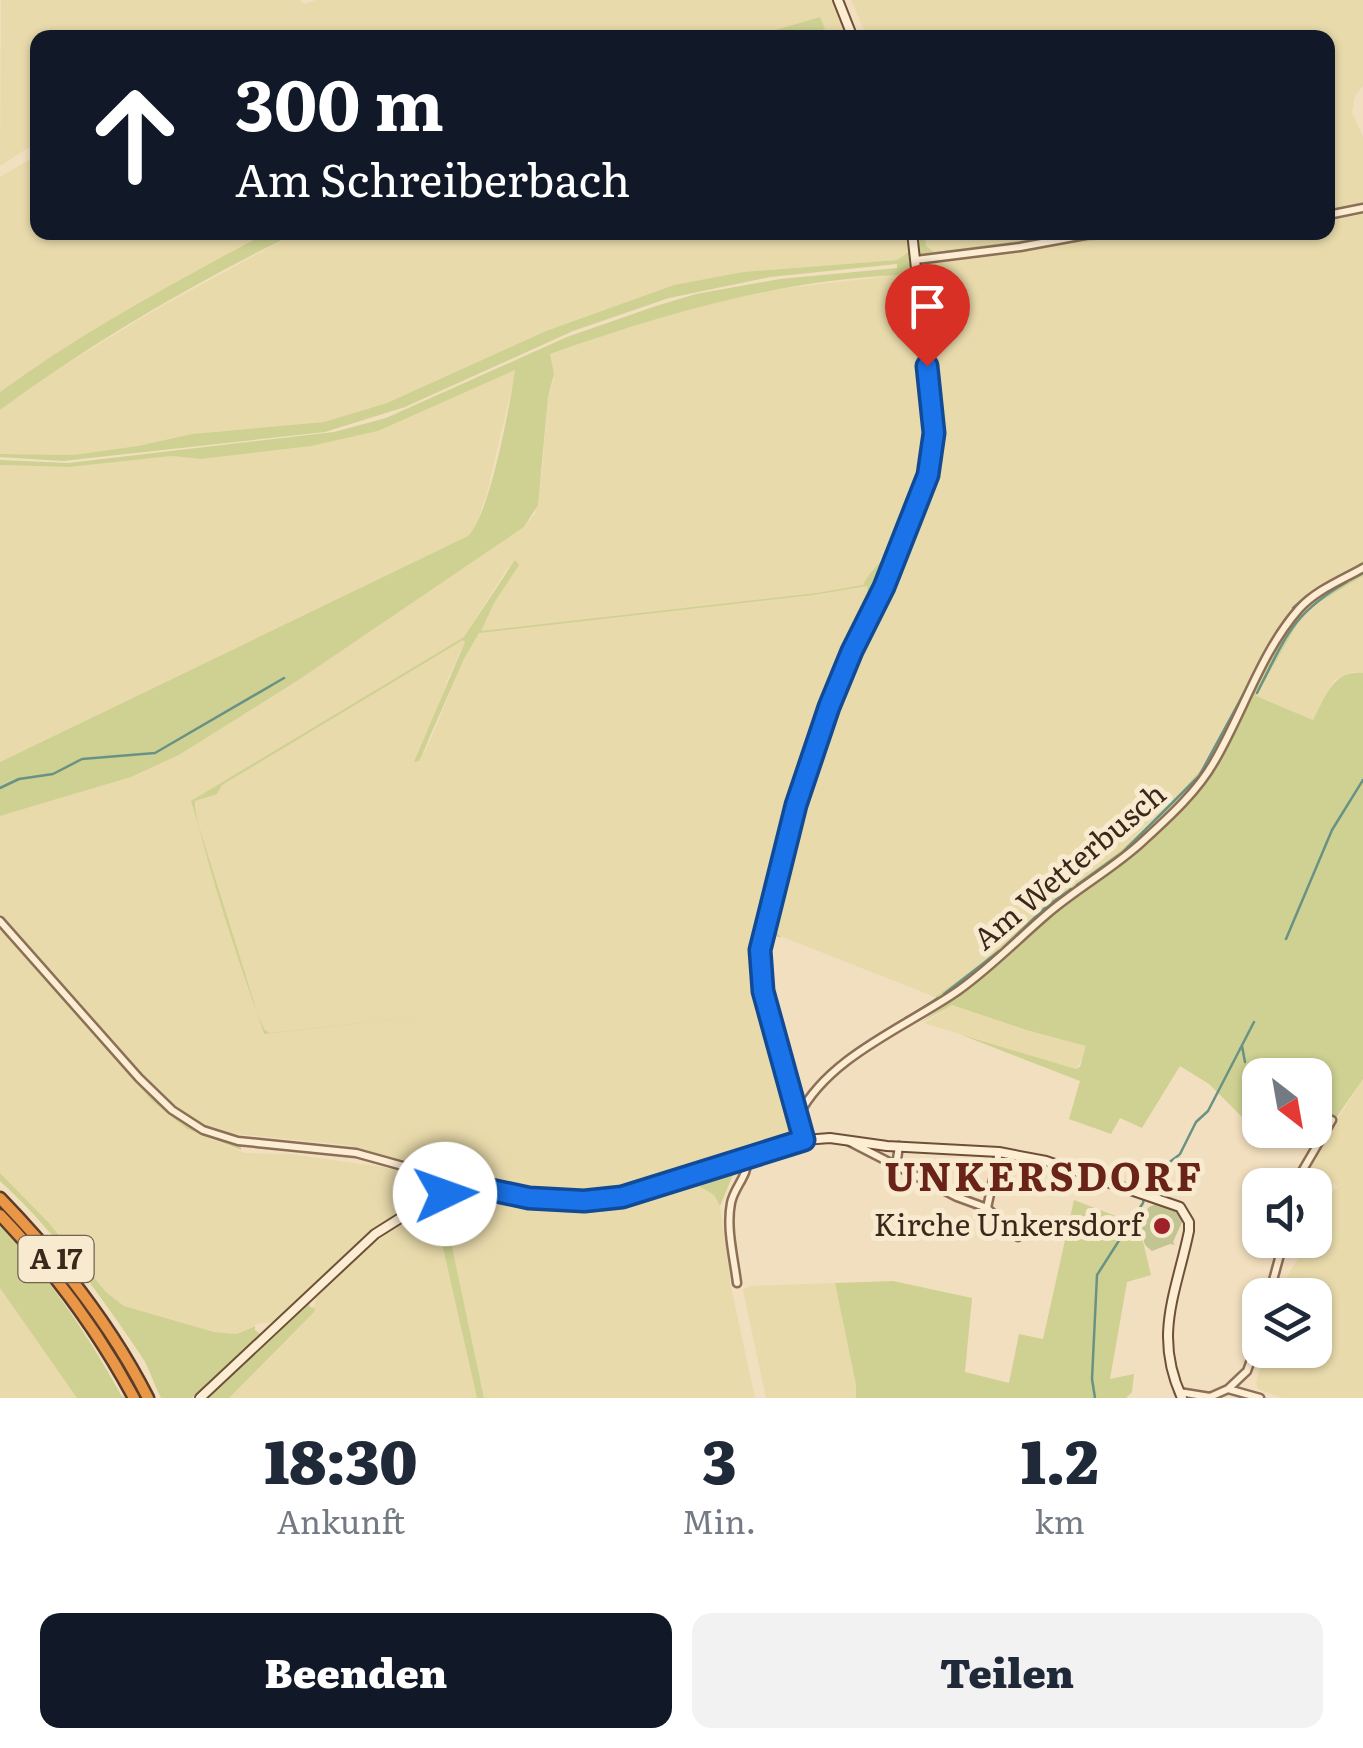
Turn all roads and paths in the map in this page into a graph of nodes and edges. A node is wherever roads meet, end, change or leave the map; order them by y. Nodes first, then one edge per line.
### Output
1 (838, 0) edge
2 (850, 30) edge
3 (1363, 208) edge
4 (1335, 214) edge
5 (913, 240) edge
6 (1058, 240) edge
7 (916, 260) junction
8 (1363, 568) edge
9 (0, 921) edge
10 (798, 1114) junction
11 (804, 1140) junction
12 (850, 1142) junction
13 (899, 1146) junction
14 (999, 1152) junction
15 (743, 1160) junction
16 (896, 1166) junction
17 (449, 1179) junction
18 (482, 1188) junction
19 (450, 1192) junction
20 (0, 1198) edge
21 (987, 1208) junction
22 (0, 1216) edge
23 (1018, 1237) dead end
24 (737, 1283) dead end
25 (1248, 1368) edge
26 (1228, 1389) junction
27 (1181, 1395) edge
28 (1210, 1397) edge
29 (134, 1398) edge
30 (148, 1398) edge
31 (200, 1398) edge
32 (1260, 1398) edge

1 - 2 street
3 - 4 street
5 - 7 street
6 - 7 street
7 - 10 street
8 - 10 street, Am Wetterbusch
9 - 17 street
10 - 11 street
11 - 12 street
11 - 15 street
12 - 13 street
12 - 16 street
13 - 14 street
13 - 16 street
14 - 21 street
14 - 27 street
15 - 18 street
15 - 24 street
16 - 21 street
17 - 18 street
17 - 19 street
18 - 19 street
19 - 31 street
20 - 30 highway, A 17
21 - 23 street
22 - 29 highway, A 17
25 - 26 street
26 - 28 street
26 - 32 street
27 - 28 street

